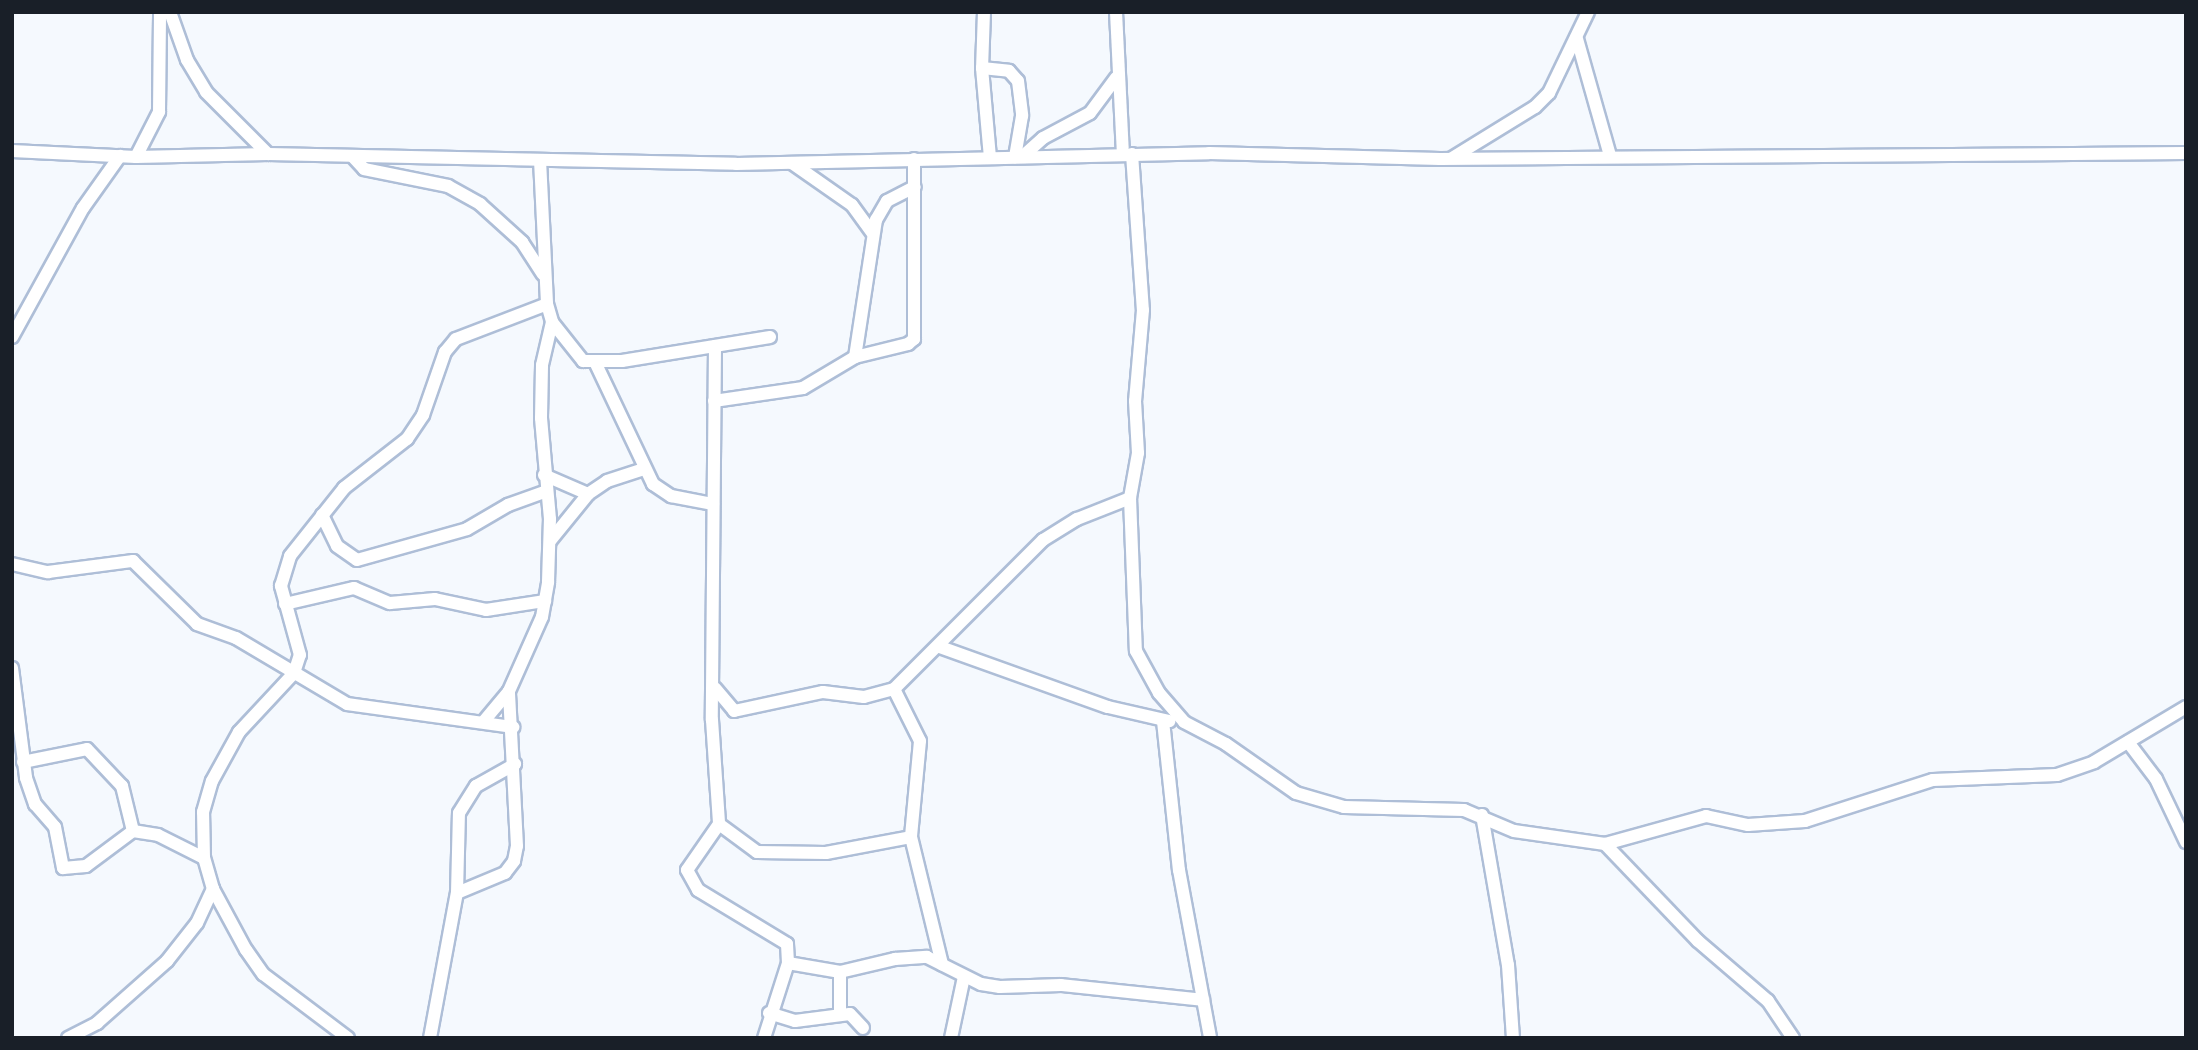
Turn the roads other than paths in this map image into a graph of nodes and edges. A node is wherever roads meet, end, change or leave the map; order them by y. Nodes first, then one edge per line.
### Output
1 (151, 12) edge
2 (170, 12) edge
3 (984, 12) edge
4 (1116, 12) edge
5 (1588, 12) edge
6 (160, 18) edge
7 (1577, 38) junction
8 (982, 68) junction
9 (1116, 78) junction
10 (12, 151) edge
11 (2186, 153) edge
12 (268, 154) junction
13 (1127, 154) junction
14 (120, 156) junction
15 (1019, 156) junction
16 (1610, 156) junction
17 (136, 157) junction
18 (353, 157) junction
19 (990, 158) junction
20 (914, 159) junction
21 (1452, 159) junction
22 (424, 160) junction
23 (540, 160) junction
24 (792, 163) junction
25 (436, 183) junction
26 (915, 187) junction
27 (873, 233) junction
28 (545, 277) junction
29 (547, 304) junction
30 (552, 322) junction
31 (862, 330) junction
32 (12, 337) edge
33 (770, 337) dead end
34 (715, 346) junction
35 (877, 350) junction
36 (855, 357) junction
37 (597, 364) junction
38 (714, 401) junction
39 (643, 469) junction
40 (544, 475) junction
41 (547, 491) junction
42 (588, 494) junction
43 (1130, 498) junction
44 (713, 504) junction
45 (322, 515) junction
46 (550, 541) junction
47 (12, 564) edge
48 (545, 601) junction
49 (285, 604) junction
50 (940, 647) junction
51 (12, 668) edge
52 (294, 673) junction
53 (715, 688) junction
54 (894, 689) junction
55 (509, 691) junction
56 (2186, 707) edge
57 (734, 711) junction
58 (712, 720) junction
59 (484, 721) junction
60 (1163, 721) junction
61 (1184, 722) junction
62 (513, 727) junction
63 (2128, 742) junction
64 (23, 762) junction
65 (515, 764) junction
66 (1482, 815) junction
67 (719, 824) junction
68 (133, 831) junction
69 (911, 837) junction
70 (2186, 842) edge
71 (1605, 844) junction
72 (204, 858) junction
73 (213, 889) junction
74 (457, 892) junction
75 (788, 964) junction
76 (942, 964) junction
77 (840, 972) junction
78 (964, 977) junction
79 (1203, 1000) junction
80 (769, 1013) junction
81 (840, 1014) junction
82 (863, 1028) dead end
83 (68, 1038) edge
84 (348, 1038) edge
85 (430, 1038) edge
86 (764, 1038) edge
87 (951, 1038) edge
88 (1210, 1038) edge
89 (1513, 1038) edge
90 (1793, 1038) edge

1 - 6 street
2 - 12 street
3 - 8 street
4 - 9 street
5 - 7 street
6 - 17 street
7 - 16 street
7 - 21 street
8 - 15 street
8 - 19 street
9 - 13 street
9 - 15 street
10 - 14 street
11 - 16 street
12 - 17 street
12 - 18 street
13 - 15 street
13 - 21 street
13 - 43 street
14 - 17 street
14 - 32 street
15 - 19 street
16 - 21 street
18 - 22 street
18 - 25 street
19 - 20 street
20 - 24 street
20 - 26 street
22 - 23 street
22 - 25 street
23 - 24 street
23 - 28 street
24 - 27 street
25 - 28 street
26 - 27 street
26 - 35 street
27 - 31 street
28 - 29 street
29 - 30 street
29 - 45 street
30 - 37 street
30 - 40 street
31 - 35 street
31 - 36 street
33 - 34 street
34 - 37 street
34 - 38 street
35 - 36 street
36 - 38 street
37 - 39 street
38 - 44 street
39 - 42 street
39 - 44 street
40 - 41 street
40 - 42 street
41 - 45 street
41 - 46 street
42 - 46 street
43 - 50 street
43 - 61 street
44 - 53 street
45 - 49 street
46 - 48 street
47 - 52 street
48 - 49 street
48 - 55 street
49 - 52 street
50 - 54 street
50 - 60 street
51 - 64 street
52 - 59 street
52 - 72 street
53 - 57 street
53 - 58 street
54 - 57 street
54 - 69 street
55 - 59 street
55 - 62 street
56 - 63 street
57 - 58 street
58 - 67 street
59 - 62 street
60 - 61 street
60 - 79 street
61 - 66 street
62 - 65 street
63 - 70 street
63 - 71 street
64 - 68 street
64 - 68 street
65 - 74 street
65 - 74 street
66 - 71 street
66 - 89 street
67 - 69 street
67 - 75 street
68 - 72 street
69 - 76 street
71 - 90 street
72 - 73 street
73 - 83 street
73 - 84 street
74 - 85 street
75 - 77 street
75 - 80 street
76 - 77 street
76 - 78 street
77 - 81 street
78 - 79 street
78 - 87 street
79 - 88 street
80 - 81 street
80 - 86 street
81 - 82 street

